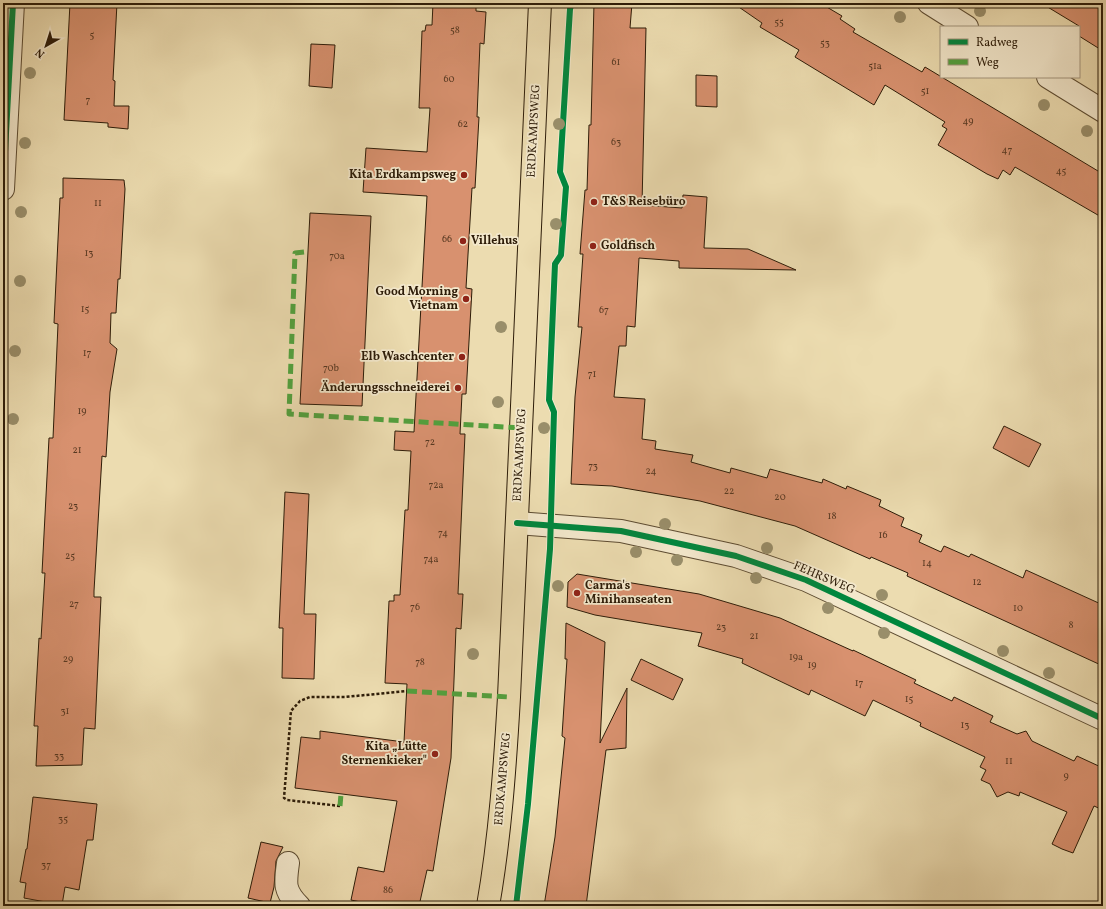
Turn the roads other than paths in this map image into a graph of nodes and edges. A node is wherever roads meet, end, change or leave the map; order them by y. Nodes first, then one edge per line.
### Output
1 (13, 3) edge
2 (540, 3) edge
3 (929, 3) edge
4 (965, 26) edge
5 (1050, 78) edge
6 (1103, 111) edge
7 (3, 189) edge
8 (516, 523) junction
9 (1103, 719) edge
10 (288, 863) dead end
11 (299, 906) edge
12 (488, 906) edge

1 - 7 street
2 - 8 main road, ERDKAMPSWEG
3 - 4 street
5 - 6 street
8 - 9 street, FEHRSWEG
8 - 12 main road, ERDKAMPSWEG
10 - 11 street

